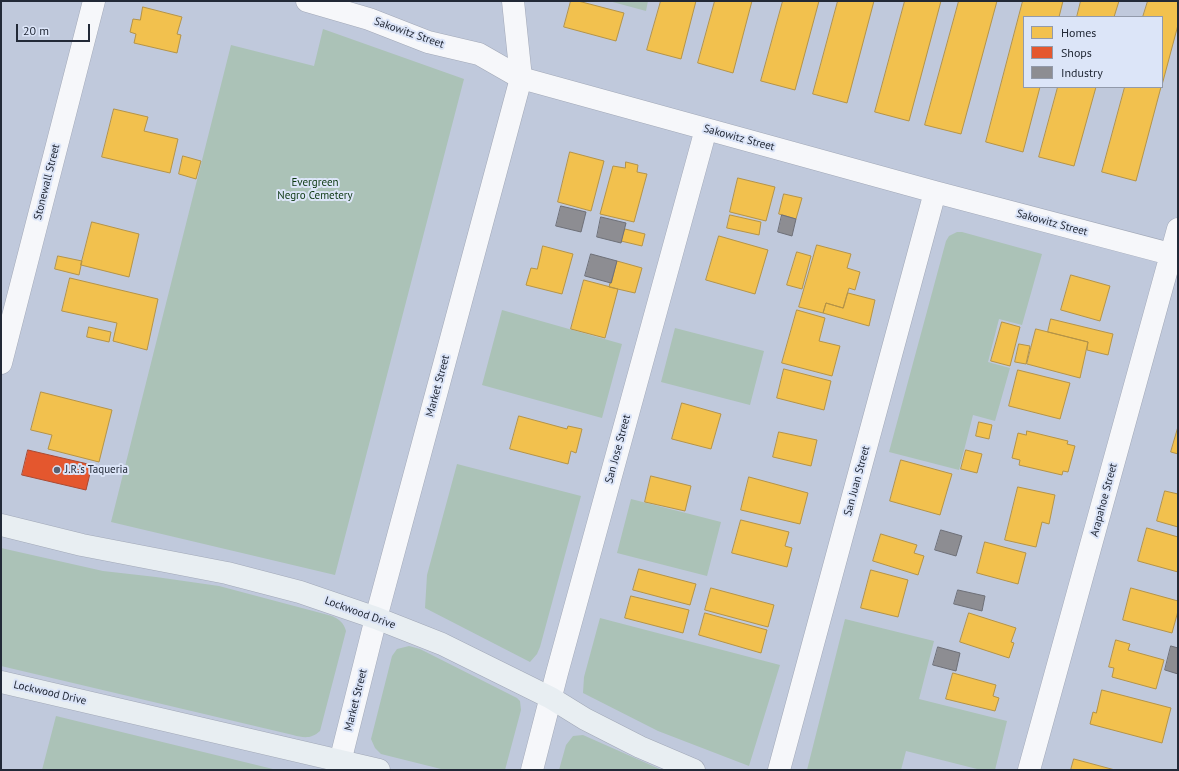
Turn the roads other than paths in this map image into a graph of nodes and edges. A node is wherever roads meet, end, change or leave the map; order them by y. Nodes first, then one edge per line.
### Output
1 (94, 1) edge
2 (307, 1) edge
3 (513, 1) edge
4 (521, 78) junction
5 (706, 129) junction
6 (935, 192) junction
7 (1178, 229) edge
8 (1175, 255) edge
9 (1, 363) edge
10 (1, 525) edge
11 (376, 618) junction
12 (1, 682) edge
13 (550, 698) junction
14 (339, 765) edge
15 (379, 770) edge
16 (532, 770) edge
17 (694, 770) edge
18 (779, 770) edge
19 (1029, 770) edge

1 - 9 street, Stonewall Street
2 - 4 street, Sakowitz Street
3 - 4 street, Market Street
4 - 5 street, Sakowitz Street
4 - 11 street, Market Street
5 - 6 street, Sakowitz Street
5 - 13 street, San Jose Street
6 - 8 street, Sakowitz Street
6 - 18 street, San Juan Street
7 - 8 street, Arapahoe Street
8 - 19 street, Arapahoe Street
10 - 11 main road, Lockwood Drive
11 - 13 main road, Lockwood Drive
11 - 14 street, Market Street
12 - 14 main road, Lockwood Drive
13 - 16 street, San Jose Street
13 - 17 main road, Lockwood Drive
14 - 15 main road, Lockwood Drive

